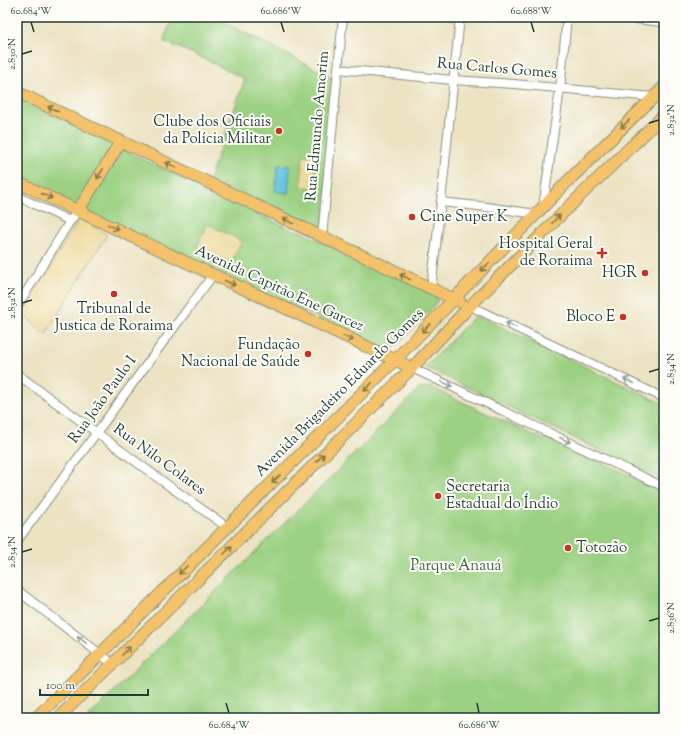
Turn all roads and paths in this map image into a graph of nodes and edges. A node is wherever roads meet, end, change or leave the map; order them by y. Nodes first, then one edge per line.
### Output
1 (343, 17) edge
2 (460, 17) edge
3 (567, 17) edge
4 (615, 17) edge
5 (664, 22) edge
6 (338, 69) junction
7 (453, 80) junction
8 (664, 86) edge
9 (560, 89) junction
10 (17, 92) edge
11 (653, 97) junction
12 (664, 115) edge
13 (121, 141) junction
14 (592, 158) junction
15 (606, 171) junction
16 (570, 179) junction
17 (17, 182) edge
18 (17, 196) edge
19 (580, 196) junction
20 (441, 202) junction
21 (78, 211) junction
22 (540, 211) junction
23 (70, 221) junction
24 (322, 237) junction
25 (213, 276) junction
26 (431, 289) junction
27 (453, 300) junction
28 (17, 306) edge
29 (470, 306) junction
30 (395, 360) junction
31 (412, 368) junction
32 (17, 374) edge
33 (664, 398) edge
34 (97, 432) junction
35 (664, 486) edge
36 (227, 527) junction
37 (17, 541) edge
38 (17, 590) edge
39 (100, 654) junction
40 (113, 664) junction
41 (36, 718) edge
42 (58, 718) edge

1 - 6 street, Rua Edmundo Amorim
2 - 7 street
3 - 9 street
4 - 5 street
6 - 7 street, Rua Carlos Gomes
6 - 24 street, Rua Edmundo Amorim
7 - 9 street, Rua Carlos Gomes
7 - 20 street
8 - 11 main road, Avenida Brigadeiro Eduardo Gomes
9 - 11 street, Rua Carlos Gomes
9 - 22 street
13 -> 10 main road
11 -> 14 main road, Avenida Brigadeiro Eduardo Gomes
12 - 15 main road, Avenida Brigadeiro Eduardo Gomes
13 -> 21 main road
24 -> 13 main road
14 - 15 main road
14 - 16 main road, Avenida Brigadeiro Eduardo Gomes
15 - 19 main road, Avenida Brigadeiro Eduardo Gomes
16 - 19 main road
16 - 22 main road, Avenida Brigadeiro Eduardo Gomes
17 -> 21 main road, Avenida Capitão Ene Garcez
18 - 23 street
29 -> 19 main road, Avenida Brigadeiro Eduardo Gomes
20 - 22 street
20 - 26 street
21 - 23 street
21 -> 25 main road, Avenida Capitão Ene Garcez
22 -> 27 main road, Avenida Brigadeiro Eduardo Gomes
23 - 28 street
26 -> 24 main road
25 -> 30 main road, Avenida Capitão Ene Garcez
25 - 34 street, Rua João Paulo I
26 - 27 main road
27 - 29 main road
27 -> 30 main road, Avenida Brigadeiro Eduardo Gomes
29 - 31 main road, Avenida Brigadeiro Eduardo Gomes
33 -> 29 street
30 - 31 main road, Avenida Capitão Ene Garcez
30 -> 36 main road, Avenida Brigadeiro Eduardo Gomes
31 -> 35 street, Avenida Capitão Ene Garcez
40 -> 31 main road, Avenida Brigadeiro Eduardo Gomes
32 - 34 street, Rua Nilo Colares
34 - 36 street, Rua Nilo Colares
34 - 37 street, Rua João Paulo I
36 -> 39 main road, Avenida Brigadeiro Eduardo Gomes
39 -> 38 street
39 - 40 street
39 - 41 main road, Avenida Brigadeiro Eduardo Gomes
40 - 42 main road, Avenida Brigadeiro Eduardo Gomes

